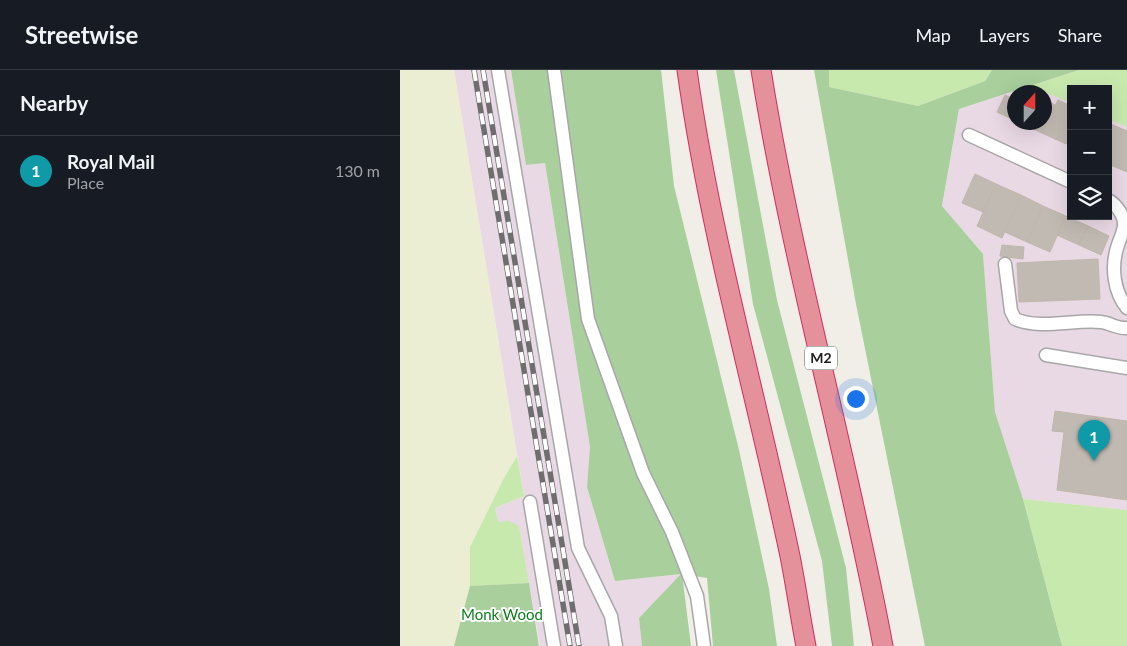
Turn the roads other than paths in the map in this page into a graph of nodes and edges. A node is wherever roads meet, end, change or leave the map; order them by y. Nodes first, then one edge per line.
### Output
1 (498, 70) edge
2 (554, 70) edge
3 (687, 70) edge
4 (761, 70) edge
5 (969, 135) dead end
6 (1067, 180) edge
7 (1112, 202) edge
8 (1005, 264) dead end
9 (1127, 308) edge
10 (1127, 328) edge
11 (1046, 355) dead end
12 (1127, 368) edge
13 (530, 502) dead end
14 (554, 646) edge
15 (616, 646) edge
16 (704, 646) edge
17 (806, 646) edge
18 (883, 646) edge

1 - 15 lane
2 - 16 lane
3 - 17 highway
4 - 18 highway, M2
5 - 6 lane
7 - 9 lane
8 - 10 lane
11 - 12 lane
13 - 14 lane

